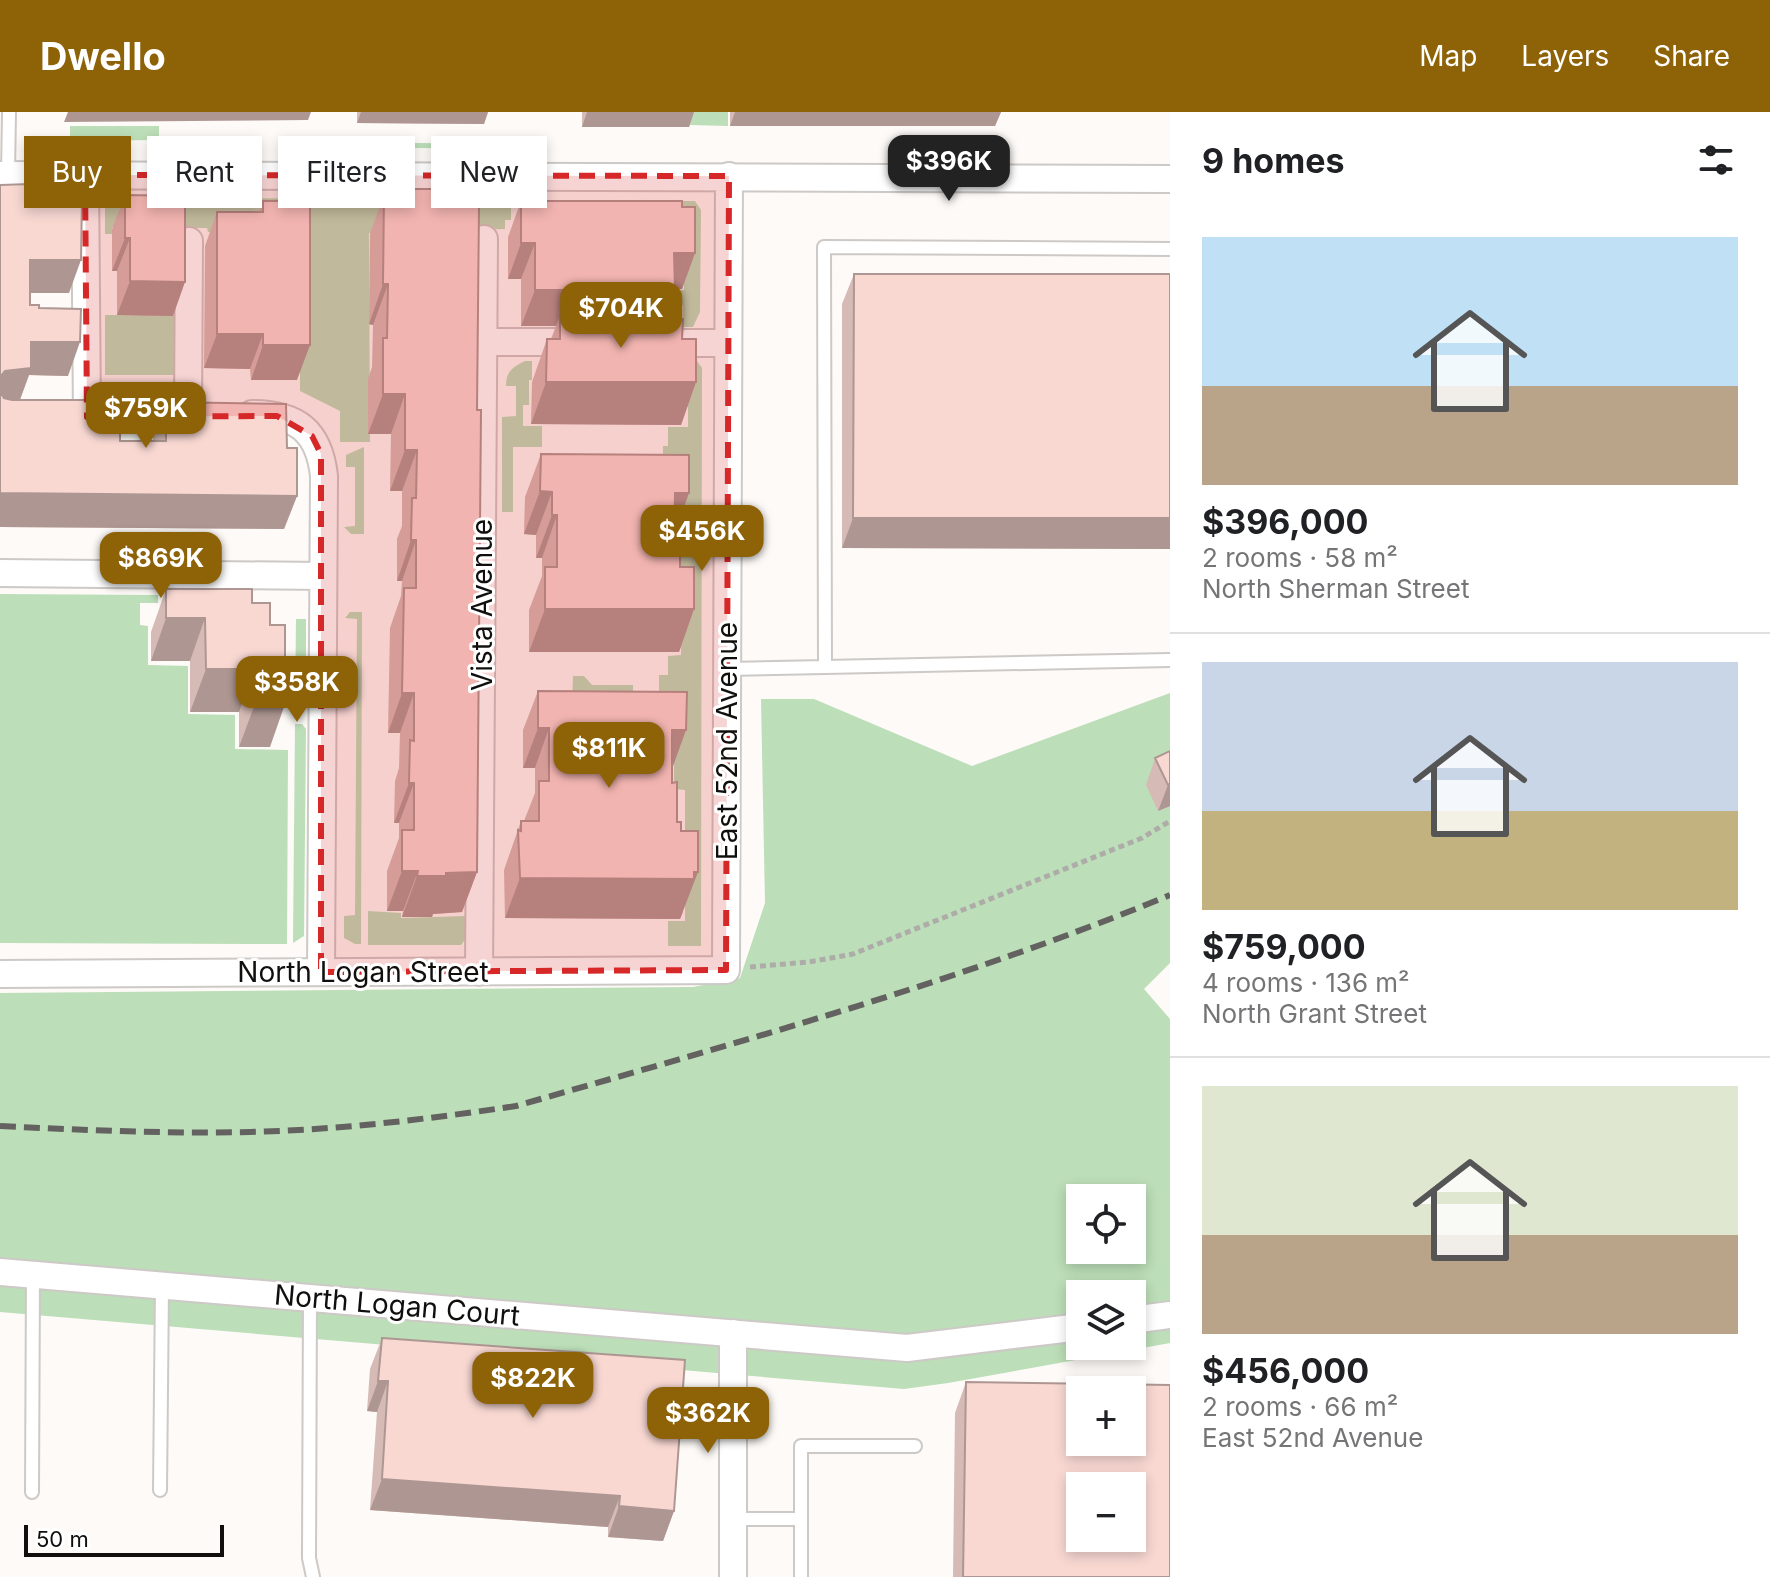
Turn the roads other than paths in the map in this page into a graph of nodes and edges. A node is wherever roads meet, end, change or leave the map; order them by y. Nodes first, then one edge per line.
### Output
1 (9, 112) edge
2 (4, 175) edge
3 (131, 175) edge
4 (729, 176) junction
5 (1170, 179) edge
6 (85, 208) edge
7 (484, 239) dead end
8 (189, 241) edge
9 (1170, 249) edge
10 (483, 342) junction
11 (609, 342) edge
12 (640, 342) edge
13 (728, 343) junction
14 (188, 415) junction
15 (58, 417) edge
16 (87, 417) junction
17 (0, 573) edge
18 (323, 576) junction
19 (1170, 660) edge
20 (825, 667) junction
21 (727, 669) junction
22 (726, 970) joint
23 (321, 972) junction
24 (479, 972) junction
25 (0, 974) edge
26 (0, 1272) edge
27 (33, 1275) junction
28 (162, 1286) junction
29 (310, 1298) junction
30 (1170, 1315) edge
31 (1146, 1318) edge
32 (1066, 1329) edge
33 (733, 1333) junction
34 (915, 1446) dead end
35 (160, 1490) dead end
36 (32, 1492) dead end
37 (733, 1519) junction
38 (801, 1519) junction
39 (313, 1577) edge
40 (733, 1577) edge
41 (801, 1577) edge

1 - 2 lane
3 - 4 street
4 - 5 street
4 - 13 street, East 52nd Avenue
6 - 16 street
7 - 10 street, Vista Avenue
8 - 14 street
9 - 20 lane
10 - 11 street
10 - 24 street, Vista Avenue
12 - 13 street
13 - 21 street, East 52nd Avenue
14 - 16 street
14 - 18 street
15 - 16 street
17 - 18 street
18 - 23 street
19 - 20 lane
20 - 21 lane
21 - 22 street, East 52nd Avenue
22 - 24 street, North Logan Street
23 - 24 street, North Logan Street
23 - 25 street, North Logan Street
26 - 27 street, North Logan Court
27 - 28 street, North Logan Court
27 - 36 lane
28 - 29 street, North Logan Court
28 - 35 lane
29 - 33 street, North Logan Court
29 - 39 lane
30 - 31 street
32 - 33 street, North Logan Court
33 - 37 street
34 - 38 lane
37 - 38 lane
37 - 40 street
38 - 41 lane

